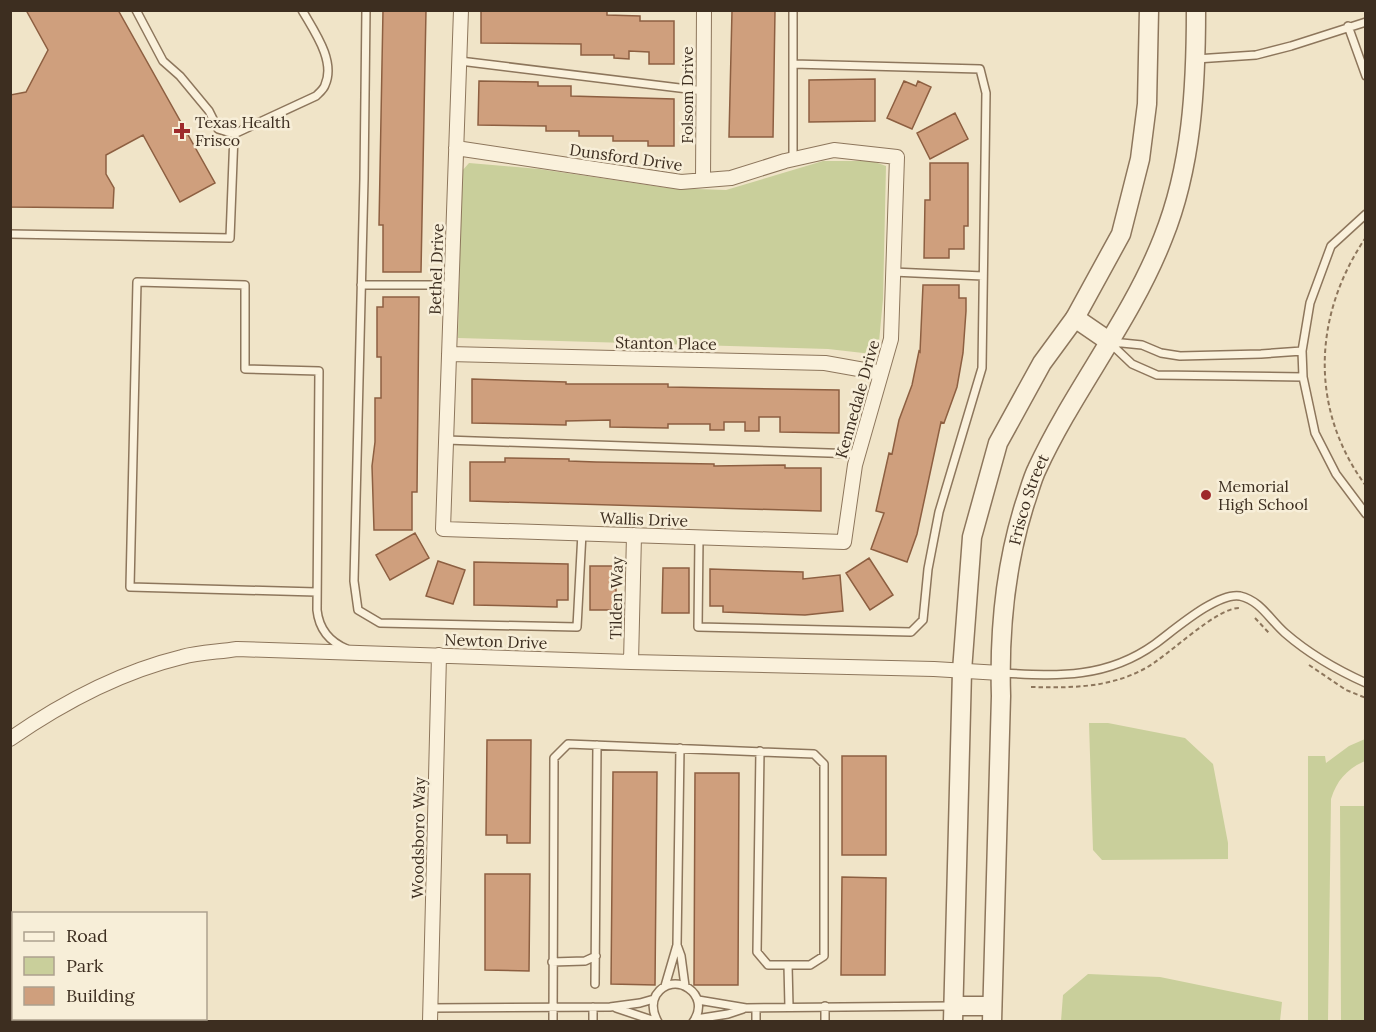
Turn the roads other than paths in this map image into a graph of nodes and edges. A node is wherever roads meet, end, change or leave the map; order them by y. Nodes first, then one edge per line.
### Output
1 (136, 10) edge
2 (302, 10) edge
3 (366, 10) edge
4 (461, 10) edge
5 (704, 10) edge
6 (793, 10) edge
7 (1149, 10) edge
8 (1196, 10) edge
9 (1365, 21) edge
10 (1348, 26) junction
11 (1196, 59) junction
12 (460, 61) junction
13 (793, 64) junction
14 (1365, 76) edge
15 (704, 91) junction
16 (234, 134) junction
17 (456, 148) junction
18 (897, 157) joint
19 (793, 159) junction
20 (704, 180) junction
21 (1365, 214) edge
22 (10, 234) edge
23 (893, 272) junction
24 (983, 276) junction
25 (361, 285) junction
26 (452, 285) junction
27 (1075, 318) junction
28 (1110, 342) junction
29 (1302, 351) junction
30 (449, 354) junction
31 (881, 373) junction
32 (1303, 377) junction
33 (446, 441) junction
34 (858, 454) junction
35 (1365, 514) edge
36 (443, 529) joint
37 (582, 533) junction
38 (634, 535) junction
39 (699, 538) junction
40 (844, 542) joint
41 (316, 592) junction
42 (358, 653) junction
43 (439, 655) junction
44 (631, 662) junction
45 (962, 670) junction
46 (1000, 673) junction
47 (1365, 683) edge
48 (10, 739) edge
49 (597, 745) junction
50 (680, 748) junction
51 (760, 751) junction
52 (677, 945) junction
53 (596, 956) junction
54 (552, 962) junction
55 (788, 965) junction
56 (595, 984) dead end
57 (665, 986) junction
58 (685, 986) junction
59 (654, 999) junction
60 (698, 1000) junction
61 (825, 1006) junction
62 (553, 1007) junction
63 (593, 1007) junction
64 (610, 1007) junction
65 (789, 1007) junction
66 (746, 1008) junction
67 (756, 1008) junction
68 (953, 1014) edge
69 (992, 1014) edge
70 (430, 1015) edge
71 (694, 1020) edge
72 (553, 1022) edge
73 (593, 1022) edge
74 (658, 1022) edge
75 (756, 1022) edge
76 (825, 1022) edge

1 - 16 lane
2 - 16 lane
3 - 25 lane
4 - 12 street, Bethel Drive
5 - 15 street, Folsom Drive
6 - 13 lane
7 - 27 street
8 - 11 street, Frisco Street
9 - 10 lane
10 - 11 lane
10 - 14 lane
11 - 28 street, Frisco Street
12 - 15 lane
12 - 17 street, Bethel Drive
13 - 19 lane
13 - 24 lane
15 - 20 street, Folsom Drive
16 - 22 lane
17 - 20 street, Dunsford Drive
17 - 26 street, Bethel Drive
18 - 19 street, Dunsford Drive
18 - 23 street, Kennedale Drive
19 - 20 street, Dunsford Drive
21 - 29 lane
23 - 24 lane
23 - 31 street, Kennedale Drive
24 - 39 lane
25 - 26 lane
25 - 37 lane
26 - 30 street, Bethel Drive
27 - 28 street
27 - 45 street
28 - 29 lane
28 - 32 lane
28 - 46 street, Frisco Street
29 - 32 lane
30 - 31 street, Stanton Place
30 - 33 street, Bethel Drive
31 - 34 street, Kennedale Drive
32 - 35 lane
33 - 34 lane
33 - 36 street, Bethel Drive
34 - 40 street, Kennedale Drive
36 - 37 street, Wallis Drive
37 - 38 street, Wallis Drive
38 - 39 street, Wallis Drive
38 - 44 street, Tilden Way
39 - 40 street, Wallis Drive
41 - 41 lane
41 - 42 lane
42 - 43 street, Newton Drive
42 - 48 street, Newton Drive
43 - 44 street, Newton Drive
43 - 70 street, Woodsboro Way
44 - 45 street, Newton Drive
45 - 46 street, Newton Drive
45 - 68 street
46 - 47 lane
46 - 69 street, Frisco Street
49 - 50 lane
49 - 53 lane
49 - 54 lane
50 - 51 lane
50 - 52 lane
51 - 55 lane
51 - 55 lane
52 - 57 lane
52 - 58 lane
53 - 54 lane
53 - 56 lane
54 - 62 lane
55 - 65 lane
57 - 58 lane
57 - 59 lane
58 - 60 lane
59 - 64 lane
59 - 74 lane
60 - 66 lane
60 - 71 lane
61 - 65 lane
61 - 68 lane
61 - 76 lane
62 - 63 lane
62 - 70 lane
62 - 72 lane
63 - 64 lane
63 - 73 lane
64 - 74 lane
65 - 67 lane
66 - 67 lane
66 - 71 lane
67 - 75 lane
68 - 69 street

